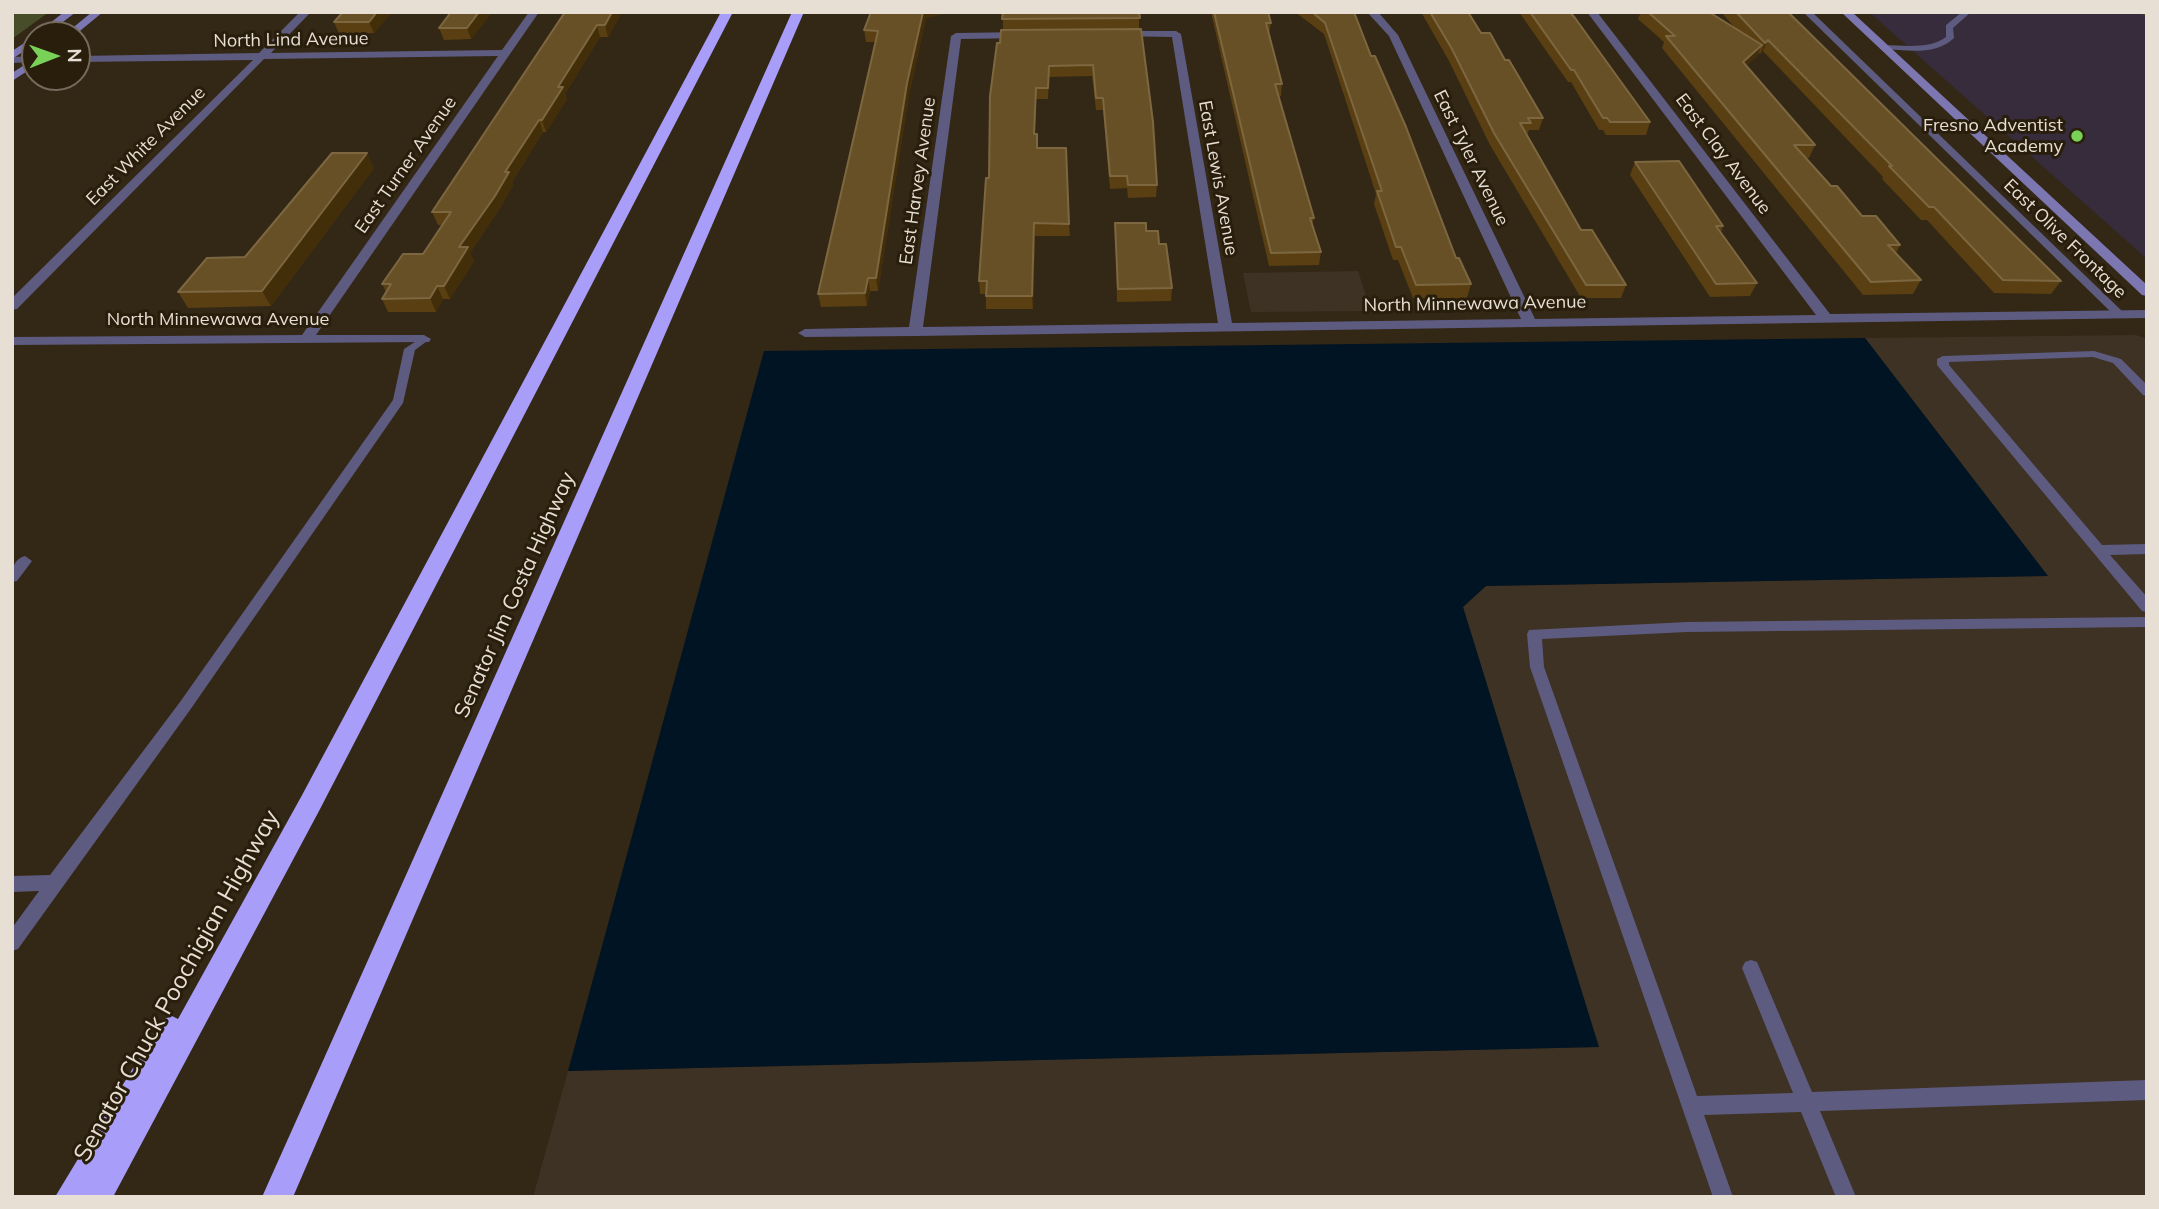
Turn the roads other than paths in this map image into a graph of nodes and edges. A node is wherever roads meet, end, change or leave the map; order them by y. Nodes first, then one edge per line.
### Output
1 (306, 12) edge
2 (534, 12) edge
3 (727, 12) edge
4 (798, 12) edge
5 (1372, 12) edge
6 (1592, 12) edge
7 (1807, 12) edge
8 (1846, 12) edge
9 (1967, 12) edge
10 (1107, 34) edge
11 (1039, 35) edge
12 (1883, 47) junction
13 (505, 53) junction
14 (258, 58) junction
15 (91, 59) edge
16 (2147, 292) edge
17 (12, 306) edge
18 (2119, 314) junction
19 (2147, 314) edge
20 (1826, 318) junction
21 (1530, 323) junction
22 (1226, 327) junction
23 (915, 332) junction
24 (804, 333) dead end
25 (307, 338) junction
26 (424, 339) joint
27 (12, 341) edge
28 (2147, 392) edge
29 (2147, 548) edge
30 (2098, 550) junction
31 (24, 561) dead end
32 (12, 577) edge
33 (2147, 607) edge
34 (2147, 622) edge
35 (310, 804) junction
36 (52, 883) junction
37 (12, 884) edge
38 (12, 943) edge
39 (1751, 968) dead end
40 (2147, 1090) edge
41 (1805, 1102) junction
42 (1690, 1107) junction
43 (70, 1197) edge
44 (96, 1197) edge
45 (276, 1197) edge
46 (1723, 1197) edge
47 (1846, 1197) edge

1 - 14 street, East White Avenue
2 - 13 street, East Turner Avenue
3 - 35 highway
4 - 45 highway, Senator Jim Costa Highway
5 - 21 street, East Tyler Avenue
6 - 20 street, East Clay Avenue
7 - 18 lane, East Olive Frontage
8 - 12 main road
9 - 12 lane
10 - 22 street, East Lewis Avenue
11 - 23 street, East Harvey Avenue
12 - 16 main road
13 - 14 street, North Lind Avenue
13 - 25 street, East Turner Avenue
14 - 15 street, North Lind Avenue
14 - 17 street, East White Avenue
18 - 19 street, North Minnewawa Avenue
18 - 20 street, North Minnewawa Avenue
20 - 21 street, North Minnewawa Avenue
21 - 22 street, North Minnewawa Avenue
22 - 23 street, North Minnewawa Avenue
23 - 24 street, North Minnewawa Avenue
25 - 26 street, North Minnewawa Avenue
25 - 27 street, North Minnewawa Avenue
26 - 36 lane
28 - 30 lane
29 - 30 lane
30 - 33 lane
31 - 32 lane
34 - 42 lane
35 - 43 highway
35 - 44 highway, Senator Chuck Poochigian Highway
36 - 37 lane
36 - 38 lane
39 - 41 lane
40 - 41 lane
41 - 42 lane
41 - 47 lane
42 - 46 lane

